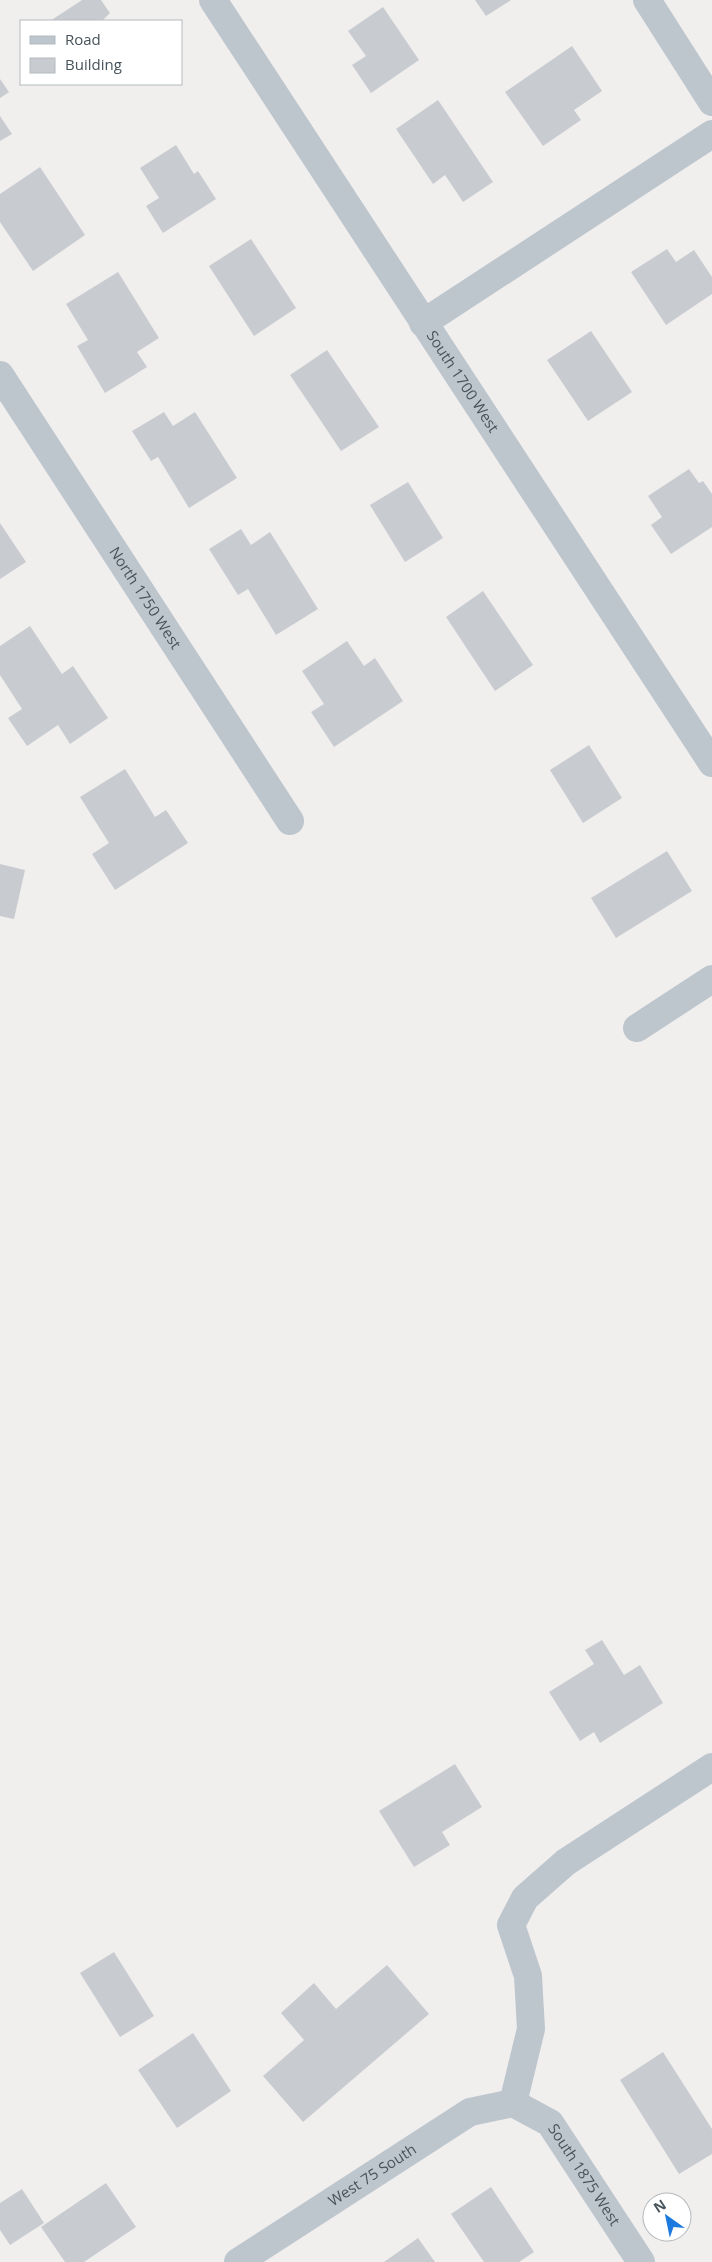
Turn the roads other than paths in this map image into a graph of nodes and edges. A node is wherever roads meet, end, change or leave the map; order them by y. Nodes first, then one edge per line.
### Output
1 (213, 0) edge
2 (647, 0) edge
3 (712, 102) edge
4 (712, 134) edge
5 (423, 323) junction
6 (1, 380) edge
7 (712, 763) edge
8 (290, 821) dead end
9 (712, 979) edge
10 (637, 1028) dead end
11 (712, 1767) edge
12 (513, 2103) junction
13 (238, 2262) edge
14 (641, 2262) edge

1 - 5 street, South 1700 West
2 - 3 street
4 - 5 street
5 - 7 street, South 1700 West
6 - 8 street, North 1750 West
9 - 10 street
11 - 12 street
12 - 13 street, West 75 South
12 - 14 street, South 1875 West

